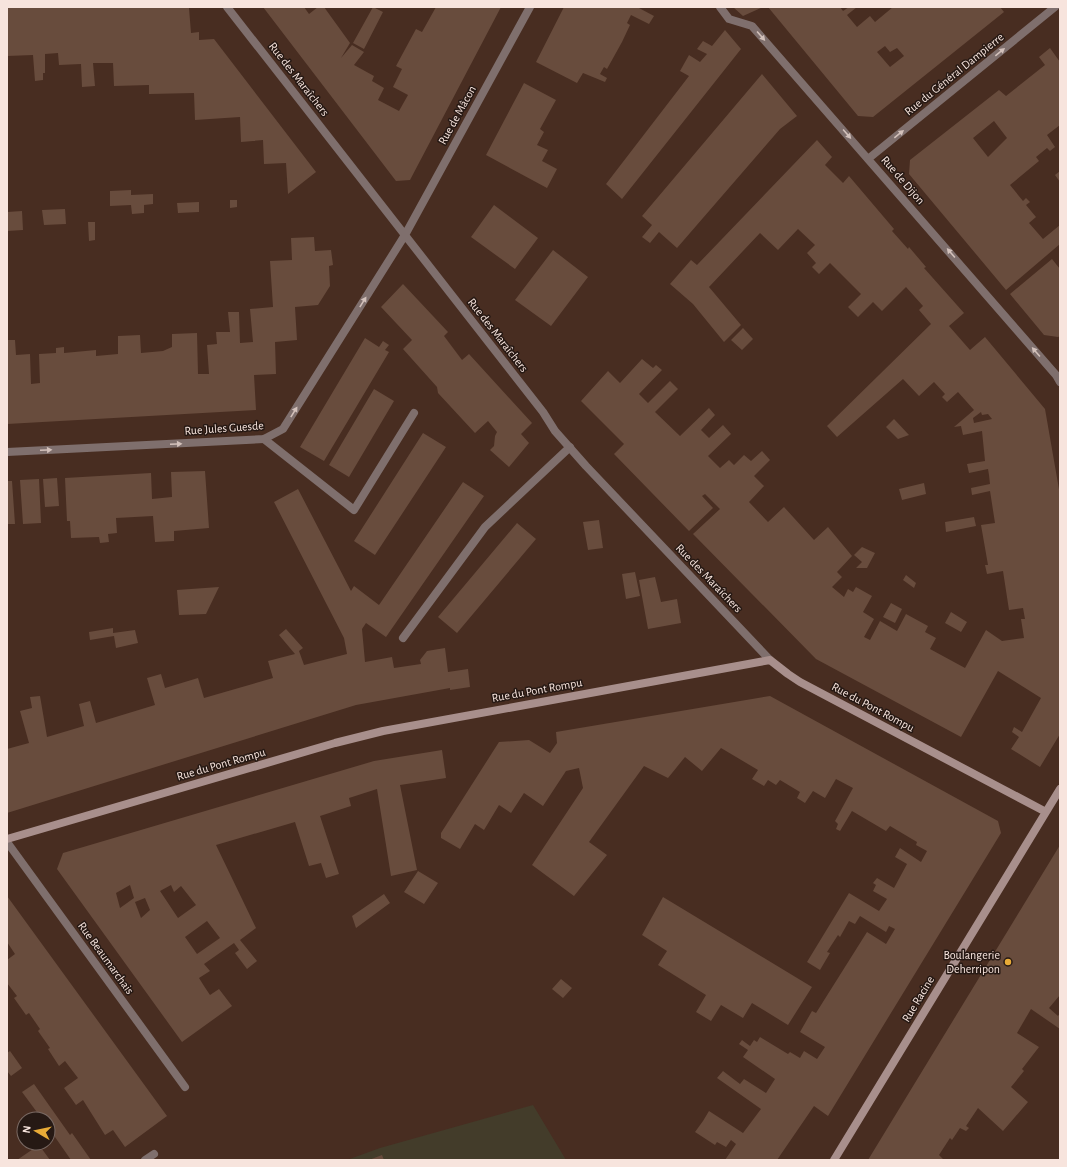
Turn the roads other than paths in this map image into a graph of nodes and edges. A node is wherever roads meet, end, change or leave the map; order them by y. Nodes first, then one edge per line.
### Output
1 (227, 7) edge
2 (530, 7) edge
3 (720, 7) edge
4 (1055, 7) edge
5 (868, 159) junction
6 (405, 235) junction
7 (1059, 377) edge
8 (414, 413) dead end
9 (264, 439) junction
10 (570, 447) junction
11 (7, 452) edge
12 (403, 638) dead end
13 (770, 660) junction
14 (1060, 789) edge
15 (1046, 812) junction
16 (7, 839) edge
17 (7, 842) edge
18 (185, 1087) dead end
19 (154, 1154) dead end
20 (145, 1160) edge
21 (834, 1160) edge

1 - 6 street, Rue des Maraîchers
2 - 6 street, Rue de Mâcon
3 -> 5 street, Rue de Dijon
5 -> 4 street, Rue du Général Dampierre
7 -> 5 street, Rue de Dijon
9 -> 6 street, Rue Jules Guesde
6 - 10 street, Rue des Maraîchers
8 - 9 street
11 -> 9 street, Rue Jules Guesde
10 - 12 street
10 - 13 street, Rue des Maraîchers
13 - 15 street, Rue du Pont Rompu
13 - 16 street, Rue du Pont Rompu
14 - 15 street, Rue Racine
15 - 21 street, Rue Racine
17 - 18 street, Rue Beaumarchais
19 - 20 street

